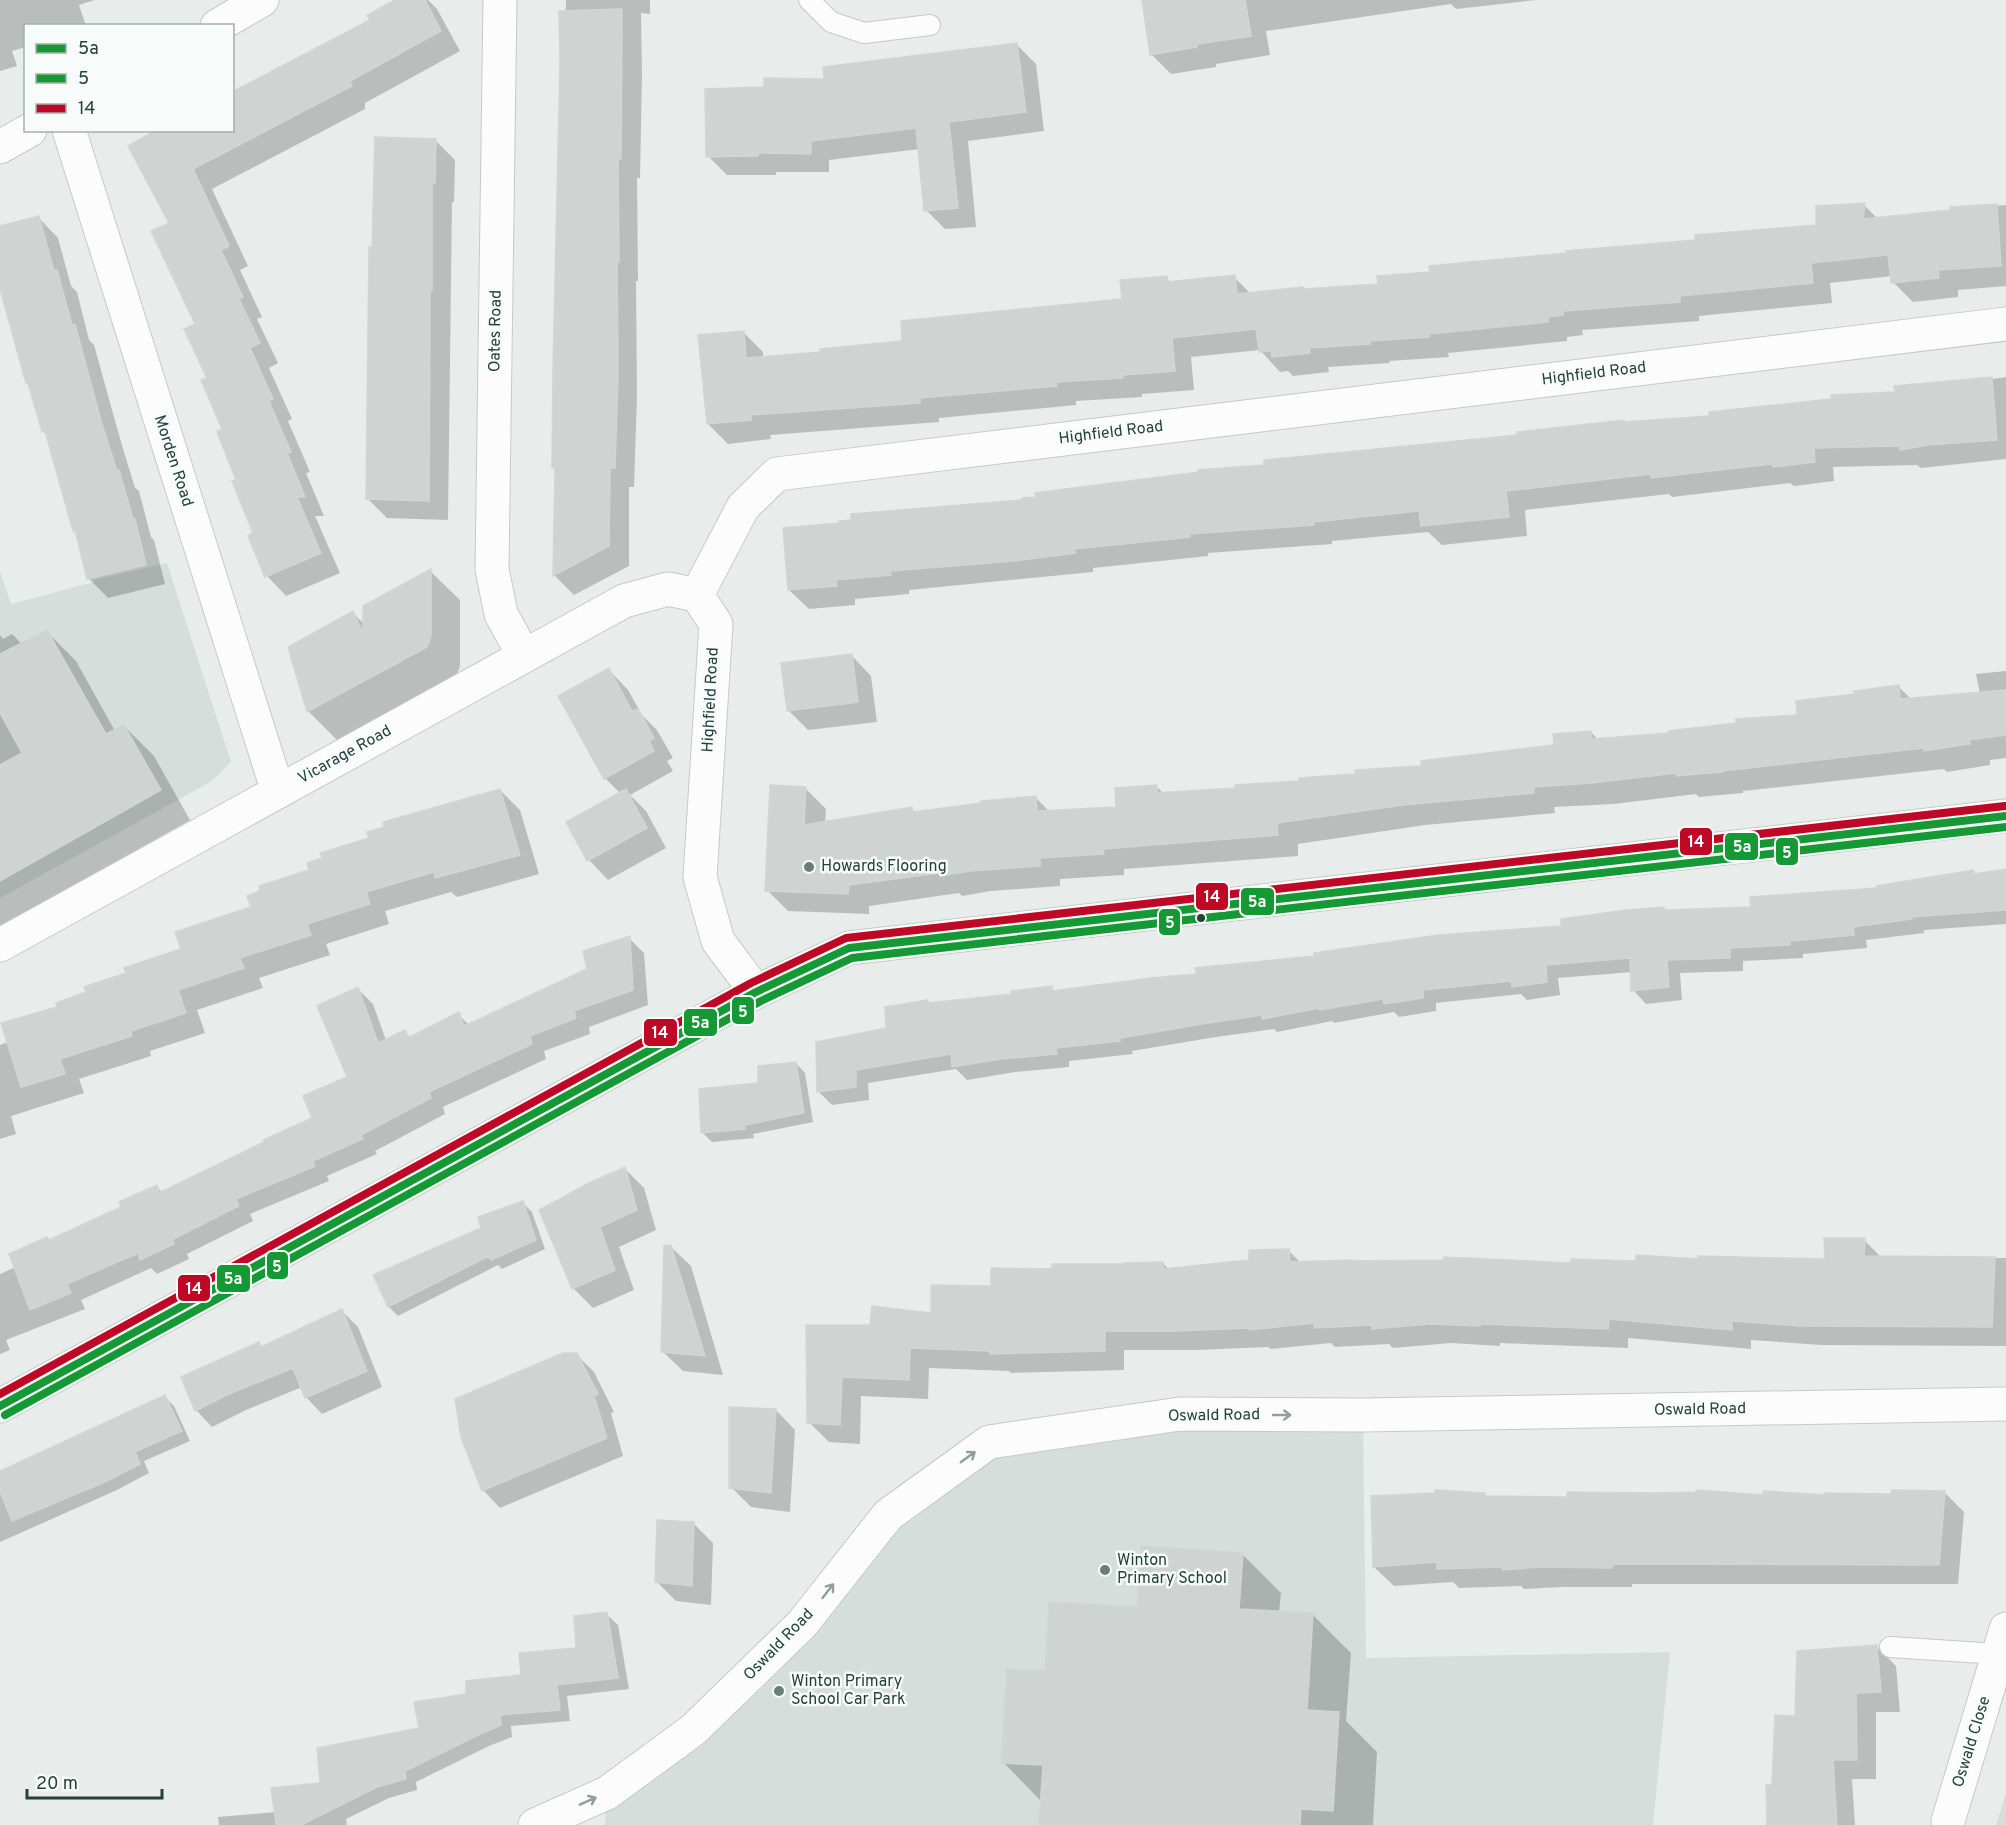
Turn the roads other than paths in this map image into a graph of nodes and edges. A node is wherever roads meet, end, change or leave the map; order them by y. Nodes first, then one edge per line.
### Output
1 (262, 0) edge
2 (500, 0) edge
3 (809, 0) edge
4 (220, 24) edge
5 (930, 25) dead end
6 (26, 132) edge
7 (70, 132) edge
8 (0, 147) edge
9 (2006, 324) edge
10 (697, 595) junction
11 (524, 656) junction
12 (278, 792) junction
13 (2006, 816) edge
14 (0, 945) edge
15 (756, 992) junction
16 (2006, 1404) edge
17 (0, 1406) edge
18 (2002, 1641) edge
19 (1890, 1647) dead end
20 (1948, 1821) dead end
21 (535, 1825) edge

1 - 4 street
2 - 11 street, Oates Road
3 - 5 lane
6 - 8 street
7 - 12 street, Morden Road
9 - 10 street, Highfield Road
10 - 11 street, Vicarage Road
10 - 15 street, Highfield Road
11 - 12 street, Vicarage Road
12 - 14 street, Vicarage Road
13 - 15 street
15 - 17 street
21 -> 16 street, Oswald Road
18 - 19 lane
18 - 20 street, Oswald Close

